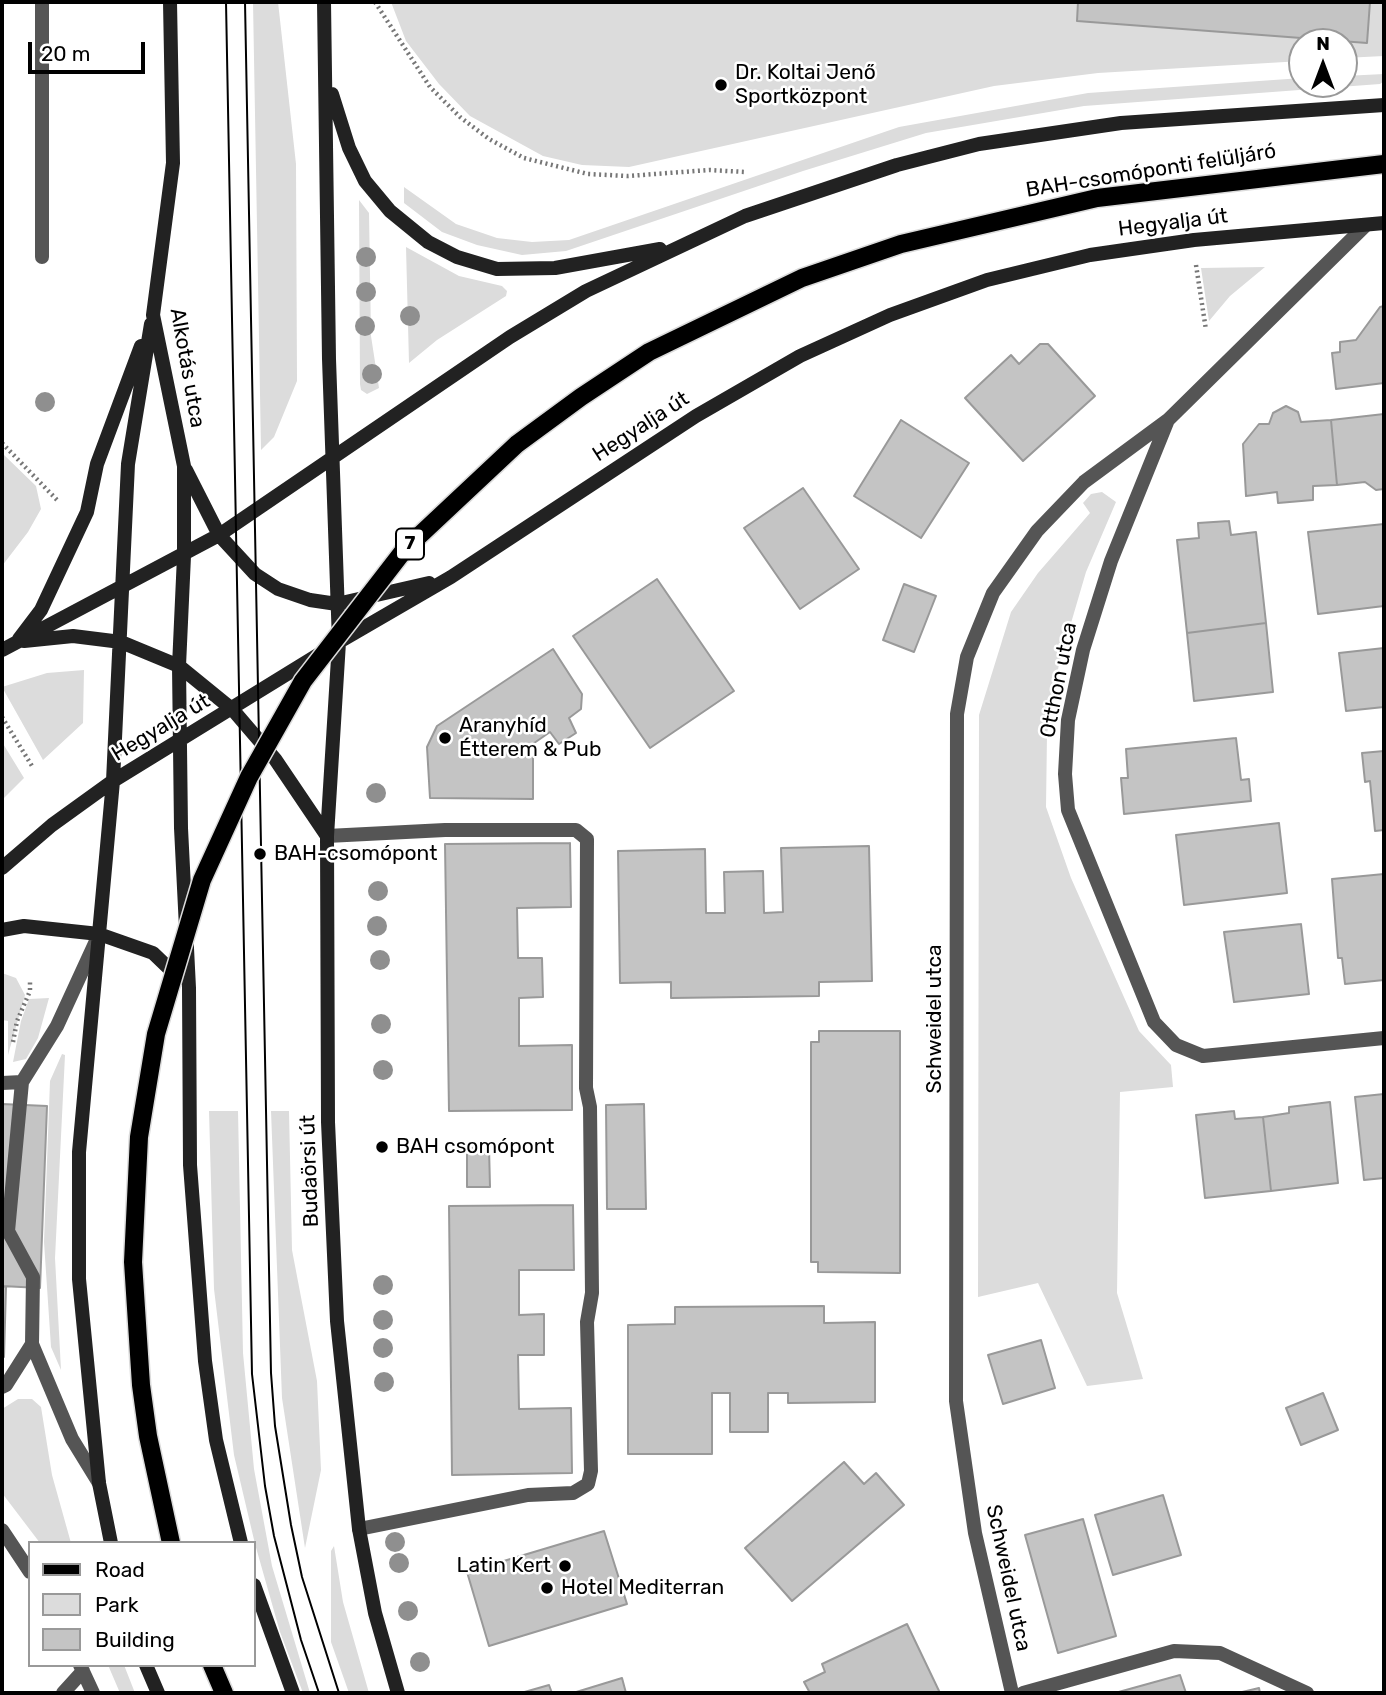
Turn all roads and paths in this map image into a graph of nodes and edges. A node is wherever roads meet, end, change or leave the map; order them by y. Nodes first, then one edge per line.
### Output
1 (42, 2) edge
2 (170, 2) edge
3 (324, 2) edge
4 (375, 2) edge
5 (327, 80) junction
6 (1384, 105) edge
7 (1384, 164) edge
8 (746, 172) dead end
9 (1384, 223) edge
10 (1366, 225) junction
11 (675, 246) junction
12 (42, 257) dead end
13 (1196, 265) dead end
14 (152, 315) junction
15 (1206, 330) dead end
16 (1168, 420) junction
17 (2, 443) edge
18 (332, 459) junction
19 (184, 466) junction
20 (58, 501) dead end
21 (219, 535) junction
22 (184, 556) junction
23 (451, 577) junction
24 (122, 589) junction
25 (337, 604) junction
26 (17, 642) junction
27 (121, 642) junction
28 (339, 642) junction
29 (2, 650) edge
30 (179, 666) junction
31 (233, 710) junction
32 (2, 717) edge
33 (180, 741) junction
34 (32, 766) dead end
35 (113, 781) junction
36 (327, 836) junction
37 (2, 868) edge
38 (2, 930) edge
39 (99, 934) junction
40 (30, 979) dead end
41 (190, 988) junction
42 (1384, 1038) edge
43 (11, 1083) edge
44 (32, 1344) junction
45 (2, 1387) edge
46 (99, 1483) junction
47 (359, 1529) junction
48 (2, 1530) edge
49 (111, 1541) edge
50 (171, 1541) edge
51 (241, 1541) edge
52 (28, 1569) edge
53 (256, 1591) edge
54 (147, 1667) edge
55 (213, 1667) edge
56 (82, 1668) edge
57 (63, 1693) edge
58 (93, 1693) edge
59 (158, 1693) edge
60 (224, 1693) edge
61 (293, 1693) edge
62 (398, 1693) edge
63 (1012, 1693) edge
64 (1023, 1693) edge
65 (1307, 1693) edge

1 - 12 street
2 - 14 main road, Alkotás utca
3 - 5 main road
4 - 8 path
5 - 11 main road
5 - 18 main road
6 - 11 main road
7 - 50 main road, BAH-csomóponti felüljáró / 7, bridge
9 - 10 main road, Hegyalja út
10 - 16 street, Otthon utca
10 - 23 main road, Hegyalja út
11 - 18 main road
13 - 15 path
14 - 19 main road, Alkotás utca
14 - 24 main road
14 - 26 main road
16 - 42 street, Otthon utca
16 - 63 street, Schweidel utca
17 - 20 path
18 - 21 main road
18 - 25 main road
19 - 21 main road
19 - 22 main road, Alkotás utca
21 - 22 main road
21 - 25 main road
22 - 24 main road
22 - 30 main road, Alkotás utca
23 - 25 main road
23 - 28 main road, Hegyalja út
24 - 26 main road
24 - 27 main road
25 - 28 main road
26 - 27 main road
26 - 29 main road
27 - 30 main road
27 - 35 main road
28 - 31 main road, Hegyalja út
28 - 36 main road, Budaörsi út
30 - 31 main road
30 - 33 main road, Alkotás utca
31 - 33 main road, Hegyalja út
31 - 36 main road
32 - 34 path
33 - 35 main road, Hegyalja út
33 - 41 main road
35 - 37 main road, Hegyalja út
35 - 39 main road
36 - 47 main road, Budaörsi út
36 - 47 street
38 - 39 main road
39 - 41 main road
39 - 43 street
39 - 46 main road
40 - 43 path
41 - 51 main road
43 - 44 street
44 - 45 street
44 - 46 street
46 - 49 main road
47 - 62 main road, Budaörsi út
48 - 52 street
53 - 61 main road
54 - 59 main road
55 - 60 main road
56 - 57 street
56 - 58 street
64 - 65 street

